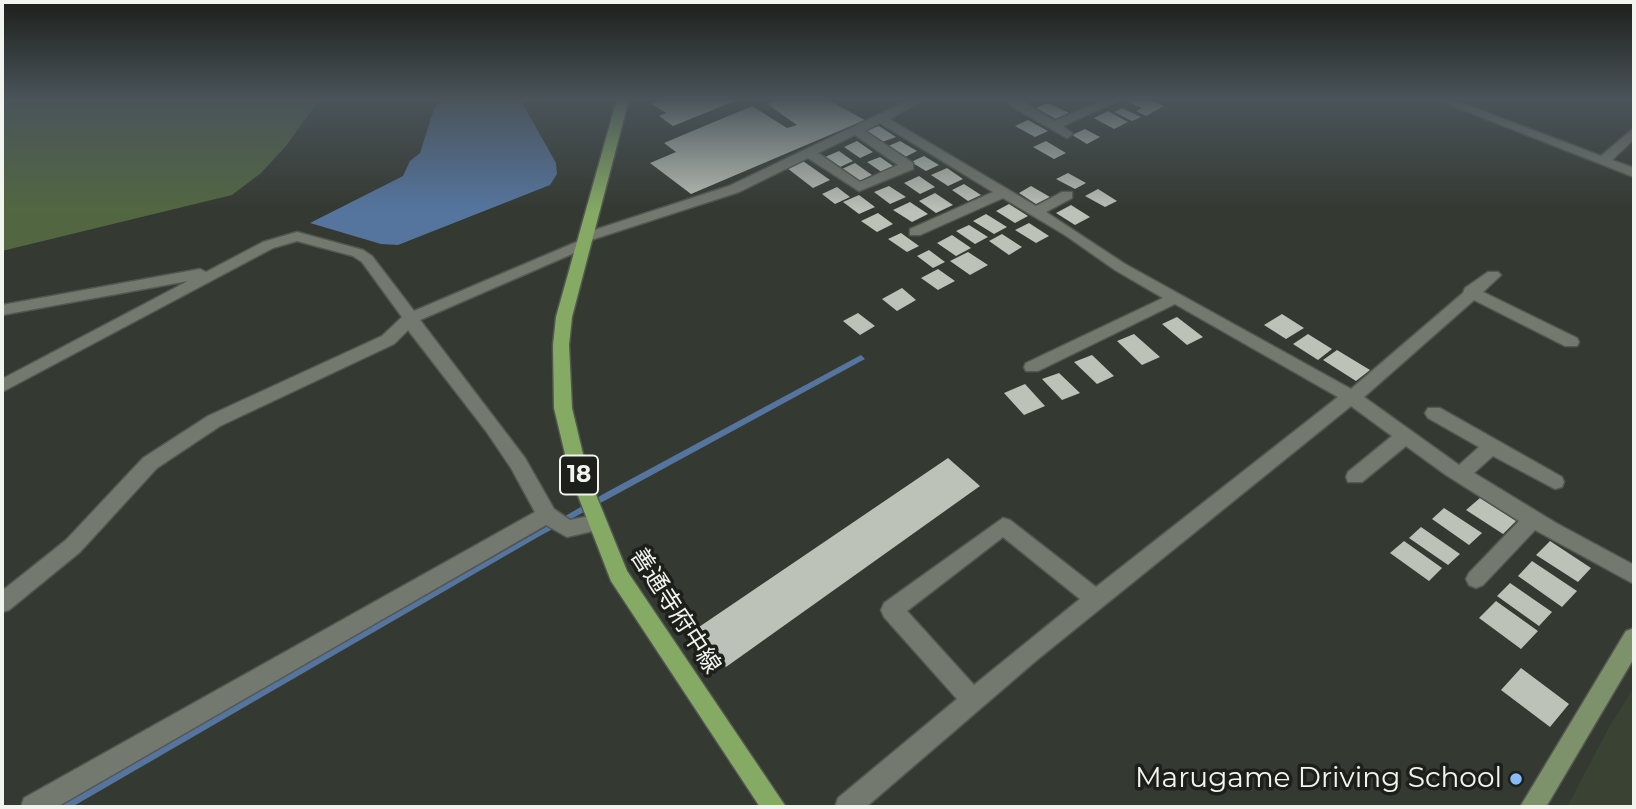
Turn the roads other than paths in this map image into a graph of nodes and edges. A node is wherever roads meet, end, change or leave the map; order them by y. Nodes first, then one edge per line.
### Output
1 (612, 137) edge
2 (838, 137) edge
3 (865, 137) edge
4 (911, 137) edge
5 (1540, 137) edge
6 (1629, 137) edge
7 (808, 152) junction
8 (1603, 161) junction
9 (1634, 173) edge
10 (1004, 192) junction
11 (1068, 195) dead end
12 (1037, 211) junction
13 (916, 233) dead end
14 (583, 241) junction
15 (217, 271) junction
16 (1493, 275) dead end
17 (1470, 292) junction
18 (1175, 298) junction
19 (2, 310) edge
20 (411, 318) junction
21 (1571, 342) dead end
22 (1032, 367) dead end
23 (2, 386) edge
24 (1351, 397) junction
25 (1434, 413) dead end
26 (1405, 436) junction
27 (1492, 446) junction
28 (1461, 474) junction
29 (1355, 477) dead end
30 (1555, 482) dead end
31 (547, 515) junction
32 (1533, 519) junction
33 (595, 523) junction
34 (1634, 575) edge
35 (1476, 579) dead end
36 (1097, 599) junction
37 (2, 603) edge
38 (1634, 638) edge
39 (973, 700) junction
40 (33, 807) edge
41 (774, 807) edge
42 (847, 807) edge
43 (1532, 807) edge

1 - 14 main road, 善通寺府中線 / 18
2 - 7 street
3 - 7 street
4 - 10 street
5 - 8 street
6 - 8 street
7 - 14 street
8 - 9 street
10 - 12 street
10 - 13 street
11 - 12 street
12 - 18 street
14 - 20 street
14 - 33 main road, 善通寺府中線 / 18
15 - 19 street
15 - 20 street
15 - 23 street
16 - 17 street
17 - 21 street
17 - 24 street
18 - 22 street
18 - 24 street
20 - 31 street
20 - 37 street
24 - 26 street
24 - 36 street
25 - 27 street
26 - 28 street
26 - 29 street
27 - 28 street
27 - 30 street
28 - 32 street
31 - 33 street
31 - 40 street
32 - 34 street
32 - 35 street
33 - 41 main road, 善通寺府中線 / 18
36 - 39 street
36 - 39 street
38 - 43 street
39 - 42 street

